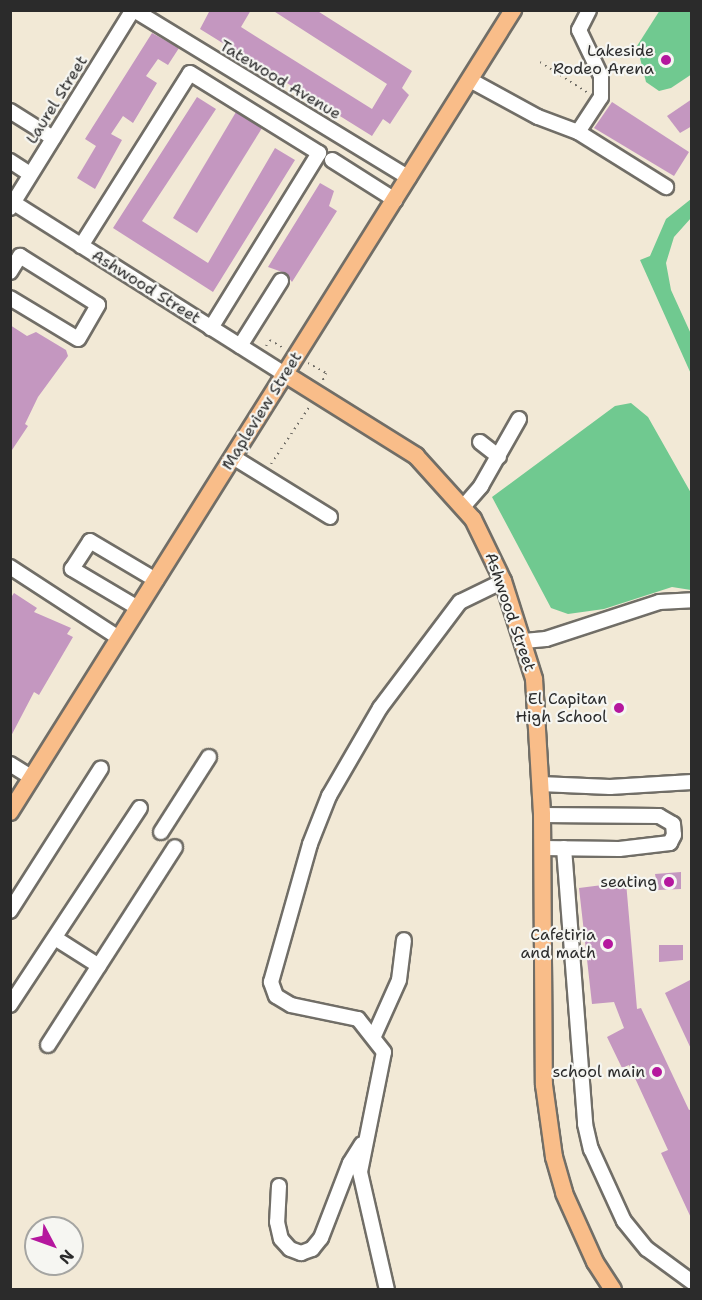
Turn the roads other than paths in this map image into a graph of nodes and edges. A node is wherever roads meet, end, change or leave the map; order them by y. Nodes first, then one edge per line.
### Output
1 (134, 10) edge
2 (513, 10) edge
3 (589, 10) edge
4 (470, 80) junction
5 (10, 111) edge
6 (578, 132) junction
7 (53, 138) junction
8 (332, 160) dead end
9 (10, 161) edge
10 (30, 174) junction
11 (409, 177) junction
12 (666, 188) dead end
13 (395, 200) junction
14 (12, 206) edge
15 (81, 246) junction
16 (10, 272) edge
17 (281, 280) dead end
18 (10, 298) edge
19 (212, 328) junction
20 (240, 346) junction
21 (285, 374) junction
22 (519, 419) dead end
23 (480, 442) dead end
24 (233, 457) junction
25 (499, 457) junction
26 (463, 507) junction
27 (330, 517) dead end
28 (10, 567) edge
29 (156, 580) junction
30 (503, 581) junction
31 (692, 600) edge
32 (138, 608) junction
33 (119, 638) junction
34 (524, 641) junction
35 (209, 757) dead end
36 (10, 764) edge
37 (101, 768) dead end
38 (32, 777) junction
39 (692, 782) edge
40 (540, 784) junction
41 (140, 808) dead end
42 (10, 812) edge
43 (542, 814) junction
44 (161, 832) dead end
45 (175, 847) dead end
46 (542, 848) junction
47 (564, 848) junction
48 (10, 911) edge
49 (55, 938) junction
50 (404, 940) dead end
51 (99, 966) junction
52 (10, 1005) edge
53 (374, 1036) junction
54 (48, 1045) dead end
55 (366, 1139) junction
56 (279, 1186) dead end
57 (692, 1282) edge
58 (387, 1290) edge
59 (613, 1290) edge

1 - 7 street, Laurel Street
1 - 11 street, Tatewood Avenue
2 - 4 main road, Mapleview Street
3 - 6 street
4 - 6 street
4 - 11 main road, Mapleview Street
5 - 7 street
6 - 12 street
7 - 10 street, Laurel Street
8 - 13 street
9 - 10 street
10 - 14 street, Laurel Street
11 - 13 main road, Mapleview Street
13 - 21 main road, Mapleview Street
14 - 15 street, Ashwood Street
15 - 19 street, Ashwood Street
15 - 19 street
16 - 18 street
17 - 20 street
19 - 20 street, Ashwood Street
20 - 21 street, Ashwood Street
21 - 24 main road, Mapleview Street
21 - 26 main road, Ashwood Street
22 - 25 street
23 - 25 street
24 - 27 street
24 - 29 main road, Mapleview Street
25 - 26 street
26 - 30 main road, Ashwood Street
28 - 33 street
29 - 32 main road, Mapleview Street
29 - 32 street
30 - 34 main road, Ashwood Street
30 - 53 street
31 - 34 street
32 - 33 main road, Mapleview Street
33 - 38 main road, Mapleview Street
34 - 40 main road, Ashwood Street
35 - 44 street
36 - 38 street
37 - 48 street
38 - 42 main road, Mapleview Street
39 - 40 street
40 - 43 main road, Ashwood Street
41 - 49 street
43 - 46 main road, Ashwood Street
43 - 47 street
45 - 51 street
46 - 47 street
46 - 59 main road, Ashwood Street
47 - 57 street
49 - 51 street
49 - 52 street
50 - 53 street
51 - 54 street
53 - 55 street
55 - 56 street
55 - 58 street

